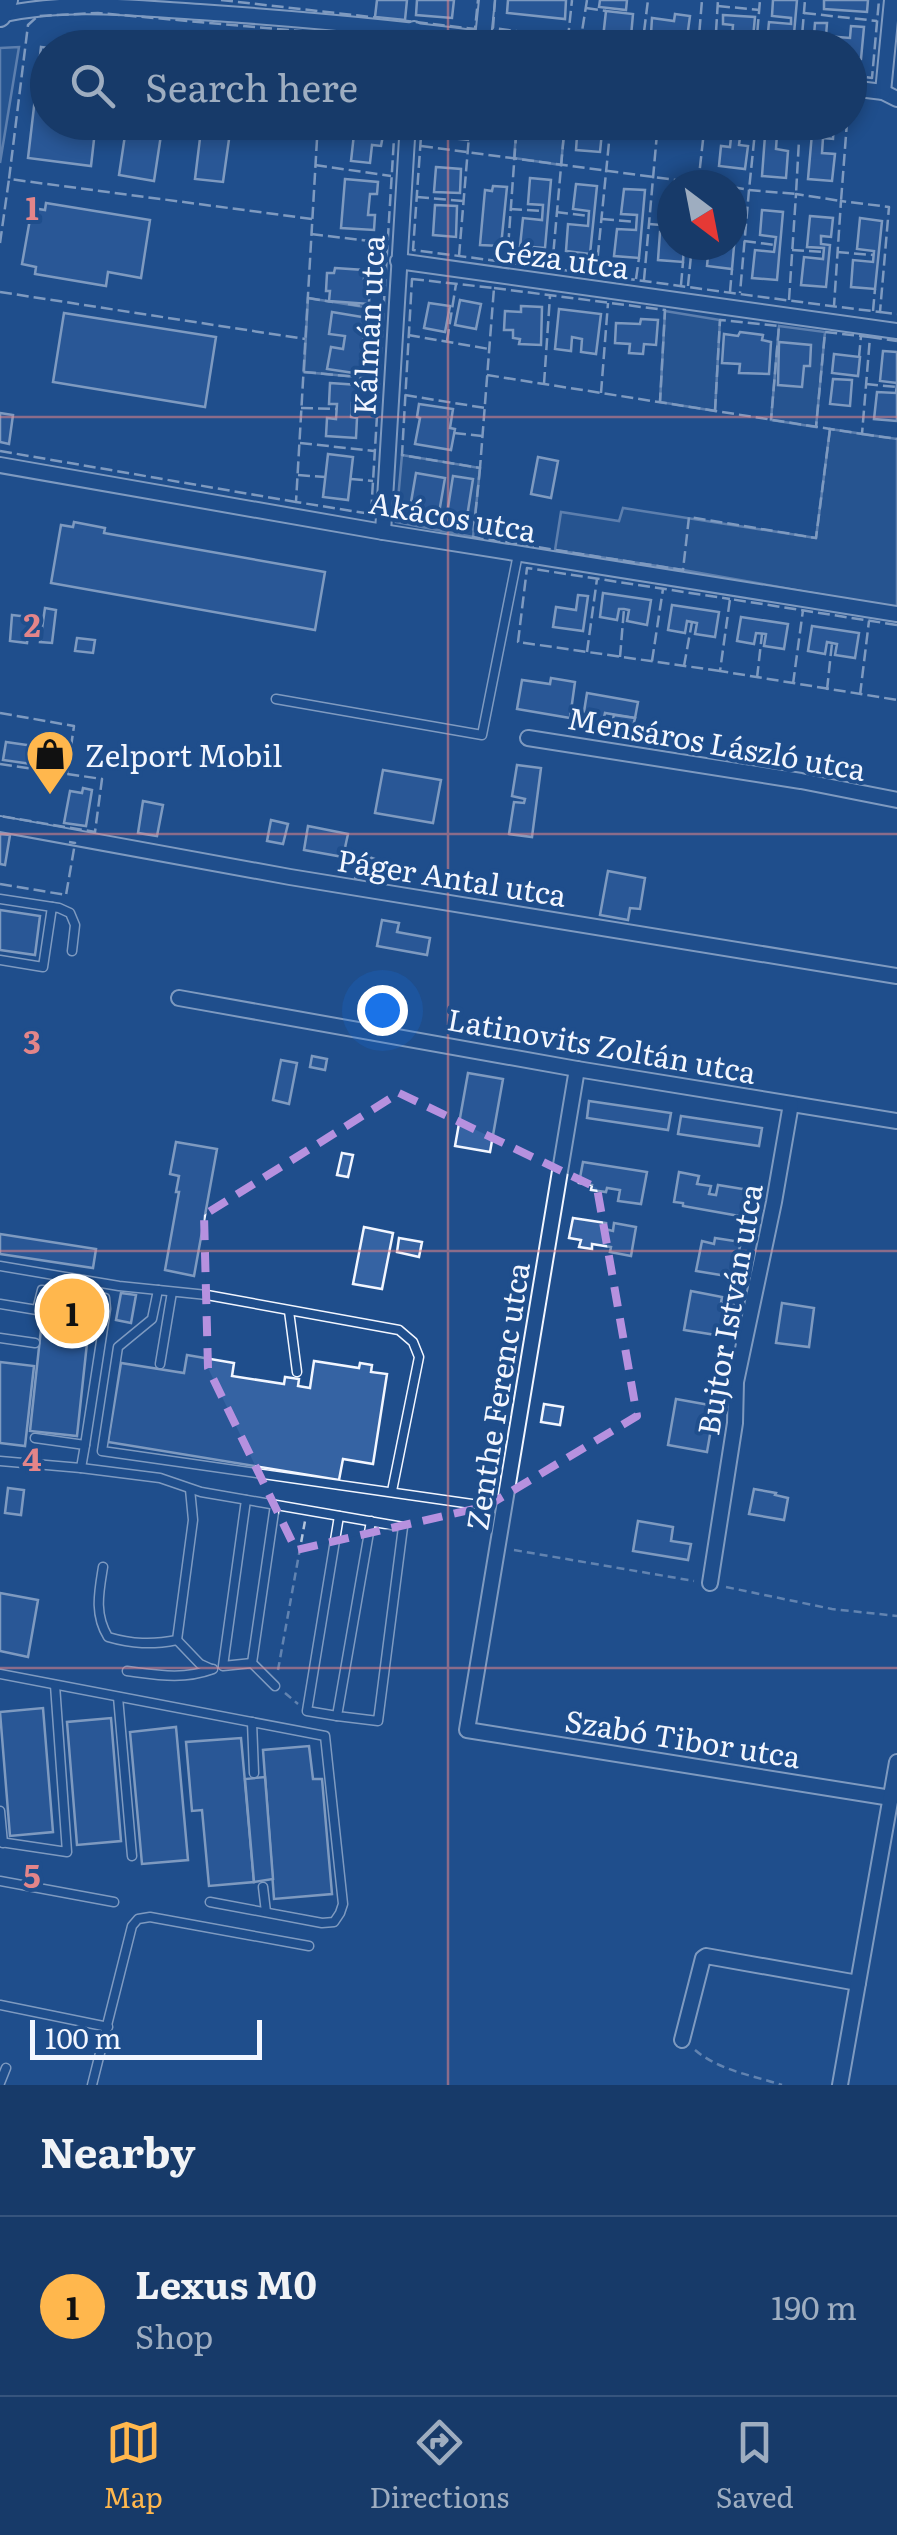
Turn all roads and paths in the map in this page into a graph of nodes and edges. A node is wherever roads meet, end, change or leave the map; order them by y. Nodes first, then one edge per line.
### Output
1 (7, 0) edge
2 (72, 0) edge
3 (487, 0) edge
4 (892, 0) edge
5 (90, 5) junction
6 (0, 16) edge
7 (414, 29) joint
8 (422, 30) edge
9 (485, 30) edge
10 (890, 96) edge
11 (407, 140) edge
12 (398, 261) junction
13 (897, 331) edge
14 (0, 464) edge
15 (383, 532) junction
16 (518, 554) junction
17 (897, 614) edge
18 (276, 699) dead end
19 (528, 738) dead end
20 (897, 800) edge
21 (0, 824) edge
22 (0, 899) edge
23 (52, 907) junction
24 (72, 951) dead end
25 (0, 960) edge
26 (897, 976) edge
27 (179, 998) dead end
28 (577, 1069) junction
29 (791, 1104) junction
30 (897, 1121) edge
31 (0, 1266) edge
32 (158, 1290) junction
33 (172, 1292) junction
34 (0, 1304) edge
35 (289, 1312) junction
36 (0, 1338) edge
37 (35, 1343) dead end
38 (160, 1364) dead end
39 (297, 1372) dead end
40 (35, 1438) dead end
41 (85, 1446) junction
42 (0, 1461) edge
43 (81, 1468) junction
44 (190, 1489) junction
45 (392, 1491) junction
46 (246, 1500) junction
47 (472, 1504) dead end
48 (274, 1505) junction
49 (308, 1510) junction
50 (339, 1516) junction
51 (372, 1521) junction
52 (103, 1567) dead end
53 (710, 1583) dead end
54 (176, 1640) junction
55 (252, 1662) junction
56 (223, 1666) junction
57 (213, 1670) junction
58 (128, 1671) dead end
59 (0, 1674) edge
60 (55, 1685) junction
61 (275, 1686) junction
62 (118, 1697) junction
63 (307, 1712) junction
64 (338, 1716) junction
65 (252, 1722) junction
66 (467, 1730) joint
67 (897, 1762) edge
68 (254, 1773) dead end
69 (891, 1798) junction
70 (0, 1812) edge
71 (1, 1842) edge
72 (132, 1856) dead end
73 (0, 1881) edge
74 (264, 1886) dead end
75 (114, 1902) dead end
76 (210, 1902) dead end
77 (266, 1912) junction
78 (308, 1946) dead end
79 (858, 1983) junction
80 (0, 2006) edge
81 (108, 2026) junction
82 (682, 2040) joint
83 (6, 2068) dead end
84 (0, 2083) edge
85 (92, 2085) edge
86 (782, 2085) edge
87 (840, 2085) edge

1 - 6 main road
2 - 5 street
3 - 9 street
4 - 10 street
5 - 6 street
5 - 7 street
7 - 8 street
11 - 12 street, Kálmán utca
12 - 13 street, Géza utca
12 - 15 street, Kálmán utca
14 - 15 street, Akácos utca
15 - 16 street, Akácos utca
16 - 17 street, Akácos utca
16 - 18 lane
19 - 20 street, Mensáros László utca
21 - 26 street, Páger Antal utca
22 - 23 lane
23 - 24 lane
23 - 25 lane
27 - 28 street, Latinovits Zoltán utca
28 - 29 street, Latinovits Zoltán utca
28 - 66 street, Zenthe Ferenc utca
29 - 30 street, Latinovits Zoltán utca
29 - 53 street, Bujtor István utca
31 - 32 lane
32 - 33 lane
32 - 45 lane
33 - 35 lane
33 - 38 lane
34 - 41 lane
35 - 39 lane
35 - 45 lane
36 - 37 lane
40 - 41 lane
41 - 43 lane
42 - 43 lane
43 - 44 lane
44 - 46 lane
44 - 54 lane
45 - 47 lane
46 - 48 lane
46 - 56 lane
48 - 49 lane
48 - 55 lane
49 - 50 lane
49 - 61 path
50 - 51 lane
50 - 63 lane
51 - 64 lane
51 - 64 lane
52 - 54 lane
54 - 57 lane
55 - 56 lane
55 - 61 lane
56 - 57 lane
57 - 58 lane
59 - 60 lane
60 - 62 lane
60 - 71 lane
61 - 63 path
62 - 65 lane
62 - 72 lane
63 - 64 lane
65 - 68 lane
65 - 77 lane
66 - 69 street, Szabó Tibor utca
67 - 69 street
69 - 79 street
70 - 71 lane
73 - 75 lane
74 - 77 lane
76 - 77 lane
78 - 81 lane
79 - 82 street
79 - 87 street
80 - 81 lane
81 - 85 lane
82 - 86 path
83 - 84 lane

